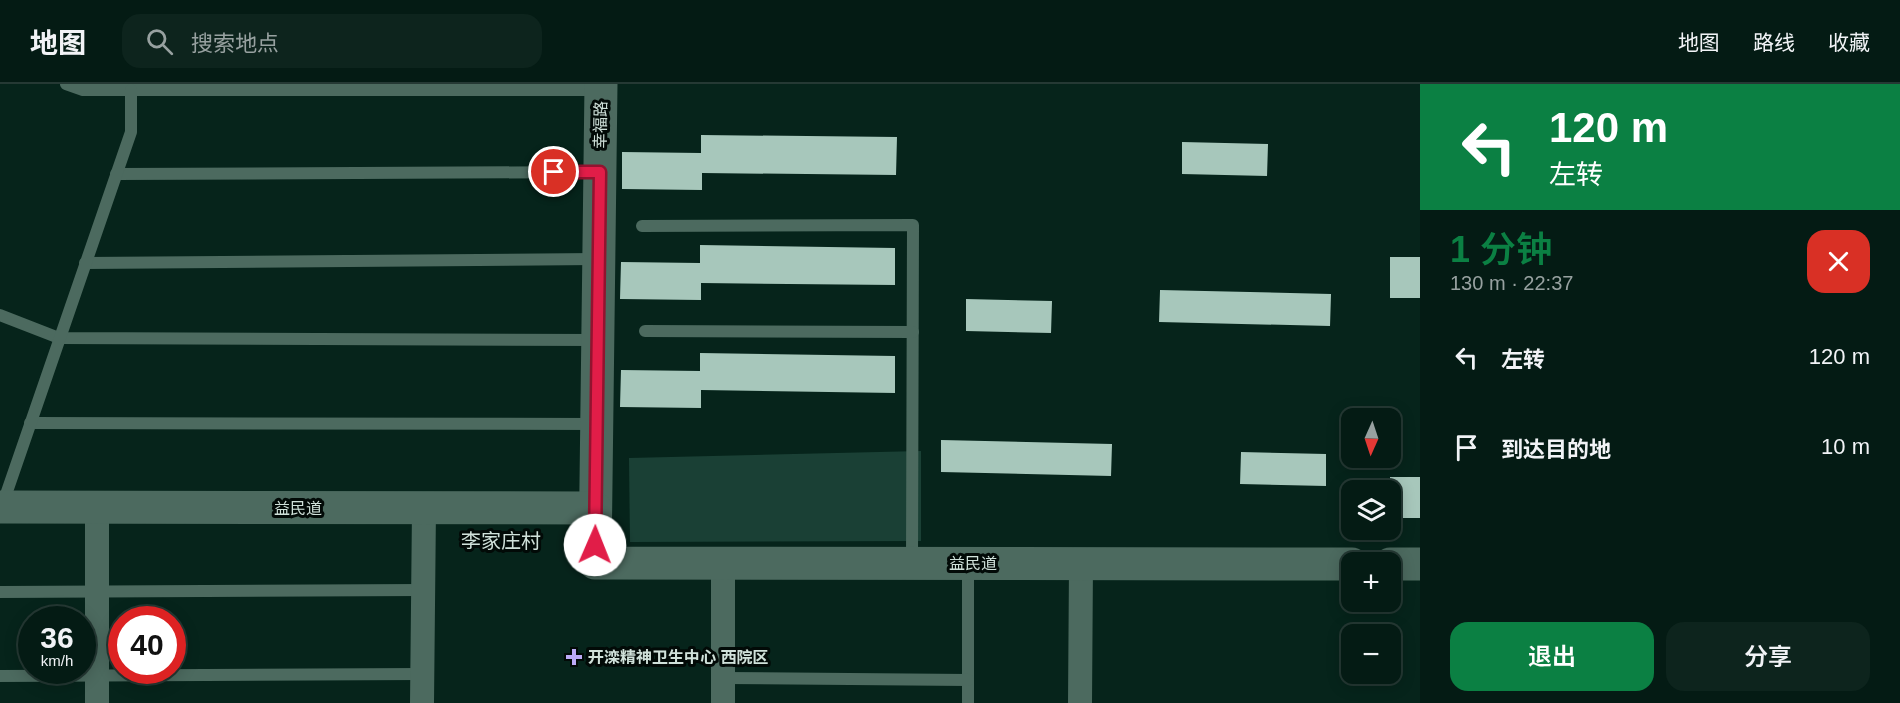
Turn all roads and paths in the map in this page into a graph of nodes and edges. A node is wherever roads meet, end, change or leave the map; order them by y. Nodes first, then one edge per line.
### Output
1 (66, 84) edge
2 (601, 87) edge
3 (131, 90) junction
4 (600, 172) junction
5 (116, 174) junction
6 (642, 226) dead end
7 (598, 259) junction
8 (85, 263) junction
9 (0, 315) edge
10 (645, 332) dead end
11 (913, 332) junction
12 (59, 338) junction
13 (597, 340) junction
14 (30, 423) junction
15 (596, 424) junction
16 (1, 507) edge
17 (97, 508) junction
18 (424, 508) junction
19 (595, 508) junction
20 (595, 563) joint
21 (723, 563) junction
22 (912, 563) junction
23 (968, 563) junction
24 (1082, 564) junction
25 (1341, 564) edge
26 (1401, 564) edge
27 (1420, 564) edge
28 (423, 590) junction
29 (98, 591) junction
30 (0, 592) edge
31 (422, 674) junction
32 (98, 675) junction
33 (0, 676) edge
34 (723, 678) junction
35 (968, 680) junction
36 (97, 703) edge
37 (422, 703) edge
38 (723, 703) edge
39 (968, 703) edge
40 (1080, 703) edge

1 - 3 lane
2 - 3 lane
2 - 4 street, 幸福路
3 - 5 lane
4 - 5 lane
4 - 7 street, 幸福路
5 - 8 lane
6 - 11 lane
7 - 8 lane
7 - 13 street, 幸福路
8 - 12 lane
9 - 12 lane
10 - 11 lane
11 - 22 lane
12 - 13 lane
12 - 14 lane
13 - 15 street, 幸福路
14 - 15 lane
14 - 16 lane
15 - 19 street, 幸福路
16 - 17 street, 益民道
17 - 18 street, 益民道
17 - 29 street
18 - 19 street, 益民道
18 - 28 street
19 - 20 street, 幸福路
20 - 21 street, 益民道
21 - 22 street, 益民道
21 - 34 street
22 - 23 street, 益民道
23 - 24 street, 益民道
23 - 35 lane
24 - 25 street, 益民道
24 - 40 street
26 - 27 street
28 - 29 lane
28 - 31 street
29 - 30 lane
29 - 32 street
31 - 32 lane
31 - 37 street
32 - 33 lane
32 - 36 street
34 - 35 lane
34 - 38 street
35 - 39 lane

